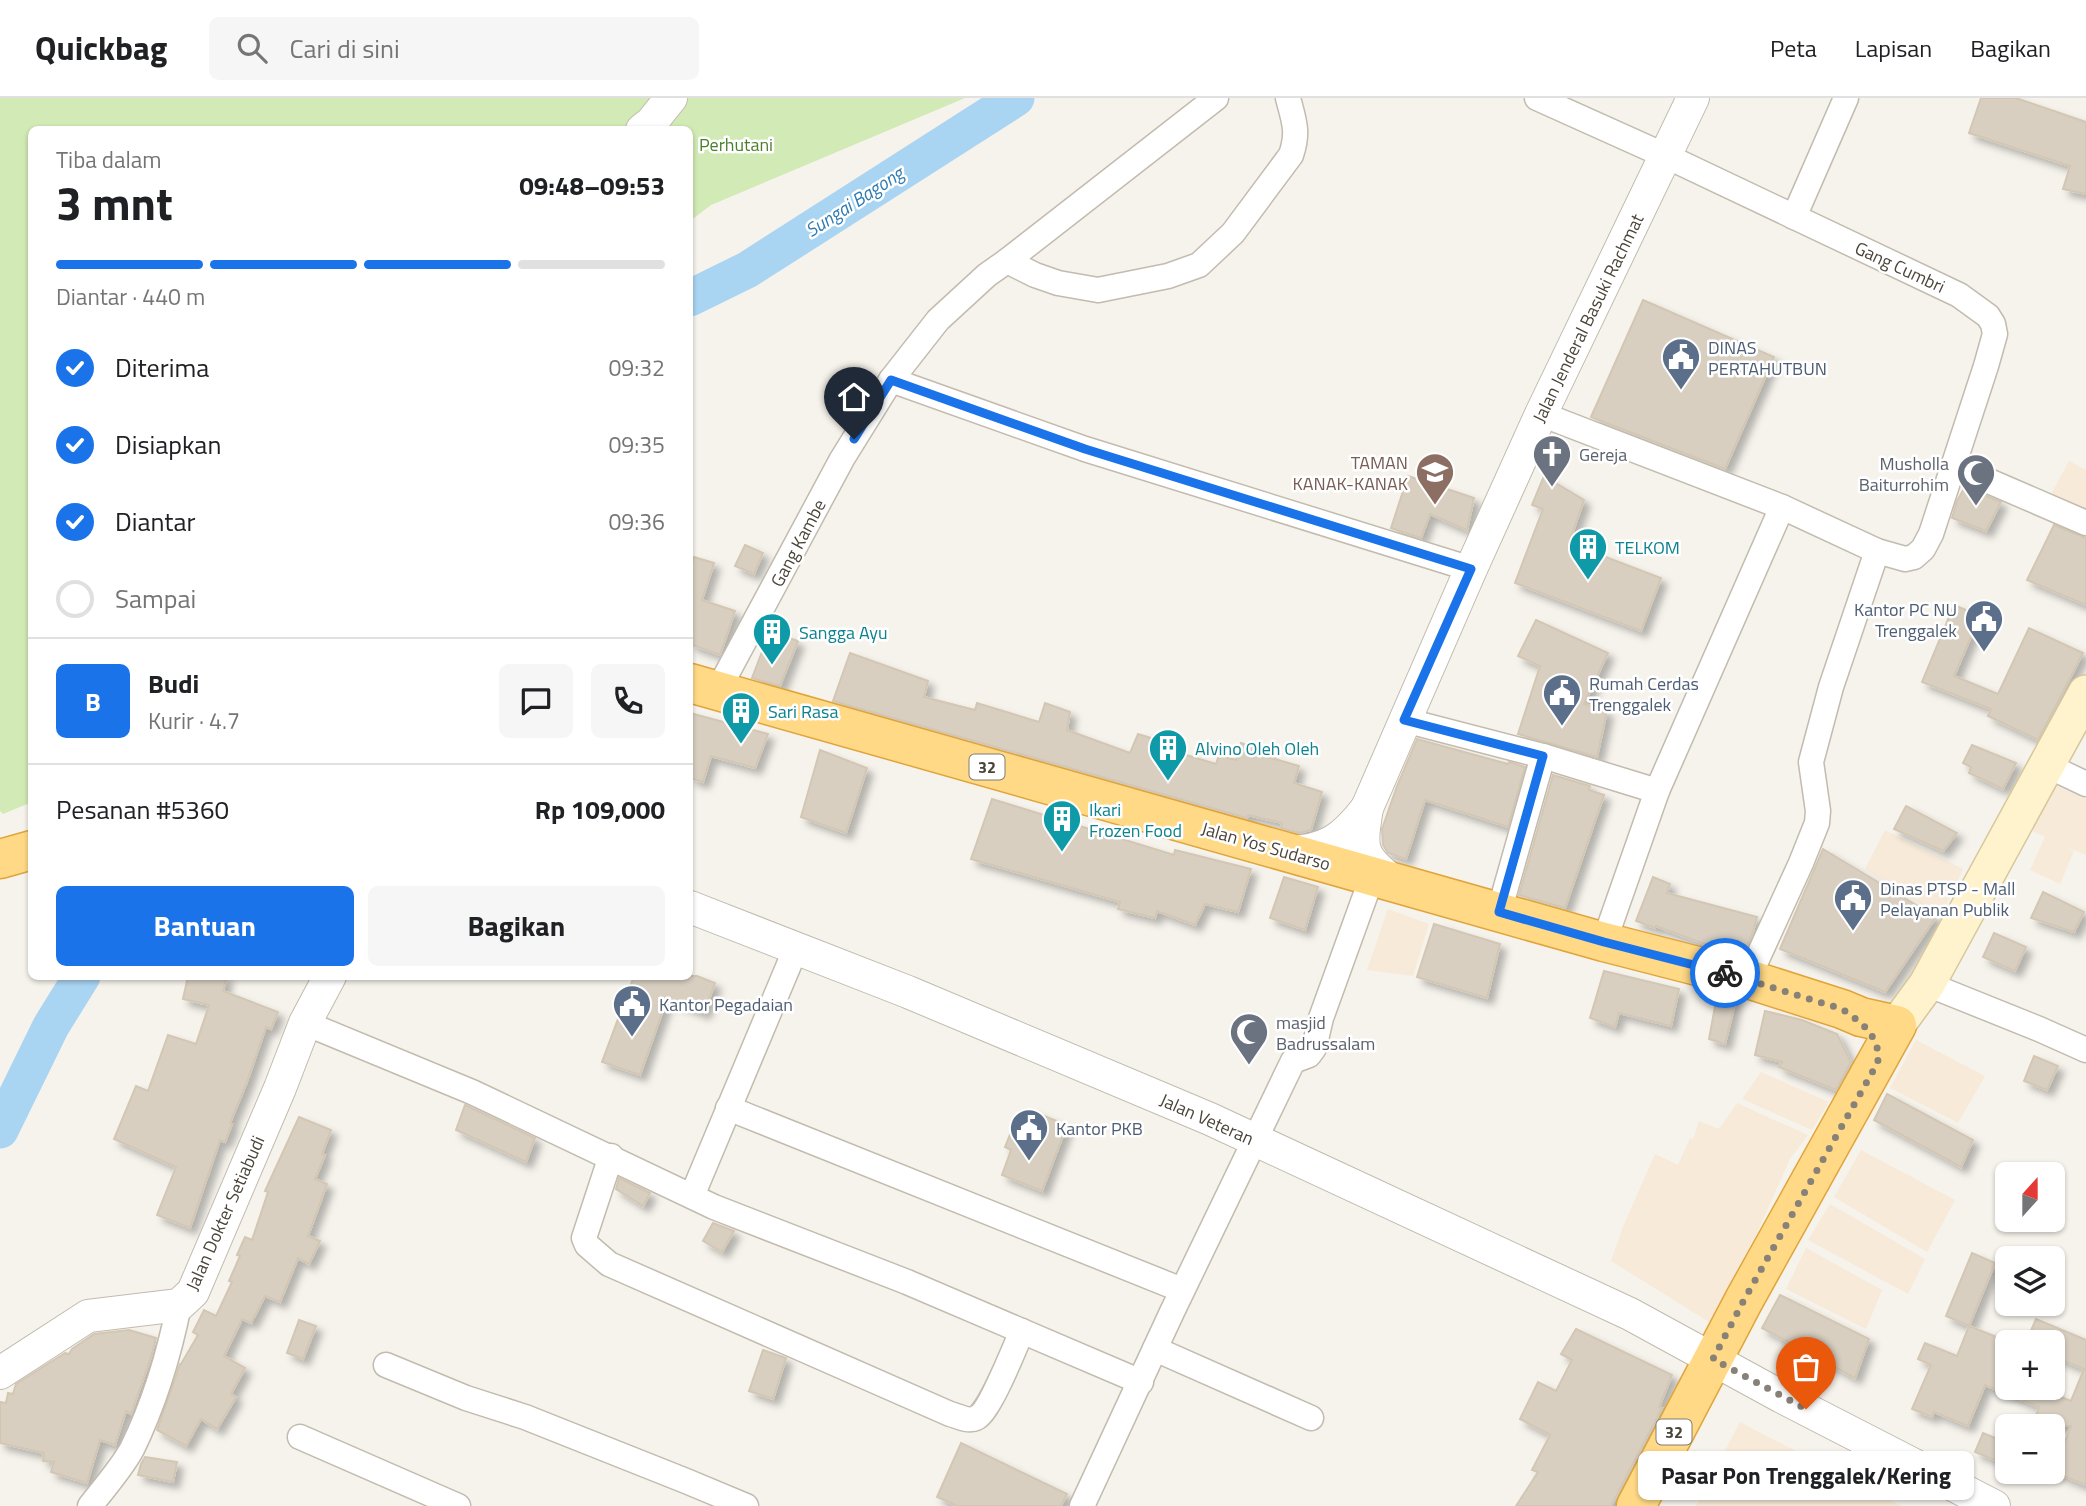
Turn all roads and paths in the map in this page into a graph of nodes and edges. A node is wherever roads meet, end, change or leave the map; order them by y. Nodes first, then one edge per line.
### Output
1 (671, 98) edge
2 (1216, 98) edge
3 (1288, 98) edge
4 (1537, 98) edge
5 (1693, 98) edge
6 (1846, 98) edge
7 (647, 126) edge
8 (1666, 156) junction
9 (1794, 217) junction
10 (1007, 261) junction
11 (891, 380) junction
12 (1541, 414) junction
13 (1954, 466) junction
14 (1782, 507) junction
15 (2086, 523) edge
16 (1877, 551) junction
17 (1471, 569) junction
18 (704, 686) edge
19 (2086, 693) edge
20 (1404, 720) junction
21 (1543, 756) junction
22 (2046, 765) junction
23 (2086, 784) edge
24 (1657, 791) junction
25 (1367, 808) junction
26 (28, 851) edge
27 (1284, 852) junction
28 (0, 859) edge
29 (1384, 880) junction
30 (693, 908) edge
31 (1499, 912) junction
32 (1604, 942) junction
33 (796, 948) junction
34 (1748, 979) junction
35 (328, 980) edge
36 (1927, 984) junction
37 (1842, 1009) junction
38 (305, 1023) junction
39 (1897, 1026) junction
40 (2086, 1050) edge
41 (1878, 1062) junction
42 (728, 1108) junction
43 (1255, 1140) junction
44 (611, 1156) junction
45 (692, 1196) junction
46 (1182, 1290) junction
47 (178, 1305) junction
48 (1022, 1331) junction
49 (1155, 1349) junction
50 (1713, 1359) junction
51 (386, 1365) dead end
52 (0, 1373) edge
53 (1141, 1382) junction
54 (1311, 1418) dead end
55 (300, 1437) dead end
56 (90, 1506) edge
57 (458, 1506) edge
58 (746, 1506) edge
59 (1082, 1506) edge
60 (1636, 1506) edge
61 (1994, 1506) edge

1 - 7 street
2 - 10 street, Gang Kambe
3 - 10 street
4 - 8 street, Gang Cumbri
5 - 8 street, Jalan Jenderal Basuki Rachmat
6 - 9 street
8 - 9 street, Gang Cumbri
8 - 12 street, Jalan Jenderal Basuki Rachmat
9 - 13 street, Gang Cumbri
10 - 11 street, Gang Kambe
11 - 17 street
11 - 18 street, Gang Kambe
12 - 14 street, Gang Cumbri
12 - 17 street, Jalan Jenderal Basuki Rachmat
13 - 15 street
13 - 16 street, Gang Cumbri
14 - 16 street, Gang Cumbri
14 - 24 street
16 - 34 street
17 - 20 street, Jalan Jenderal Basuki Rachmat
18 - 27 highway, Jalan Yos Sudarso / 32
19 - 22 main road
20 - 21 street
20 - 25 street, Jalan Jenderal Basuki Rachmat
21 - 24 street
21 - 31 street
22 - 23 street
22 - 36 main road
24 - 32 street
25 - 27 street
25 - 29 street
26 - 28 highway
27 - 29 highway, Jalan Yos Sudarso / 32
29 - 31 highway, Jalan Yos Sudarso / 32
29 - 43 street
30 - 33 street, Jalan Veteran
31 - 32 highway, Jalan Yos Sudarso / 32
32 - 34 highway, Jalan Yos Sudarso / 32
33 - 42 street
33 - 43 street, Jalan Veteran
34 - 37 highway, Jalan Yos Sudarso / 32
35 - 38 street, Jalan Dokter Setiabudi
36 - 39 main road
36 - 40 street
37 - 39 highway, 32
37 - 41 highway, 32
38 - 44 street
38 - 47 street, Jalan Dokter Setiabudi
39 - 41 highway, 32
41 - 50 highway, 32
42 - 45 street
42 - 46 street
43 - 46 street
43 - 50 street, Jalan Veteran
44 - 45 street
44 - 48 street
45 - 48 street
46 - 49 street
47 - 52 street, Jalan Dokter Setiabudi
47 - 56 street
48 - 53 street
49 - 53 street
49 - 54 street
50 - 60 highway, 32
50 - 61 street, Jalan Veteran
51 - 58 street
53 - 59 street
55 - 57 street

